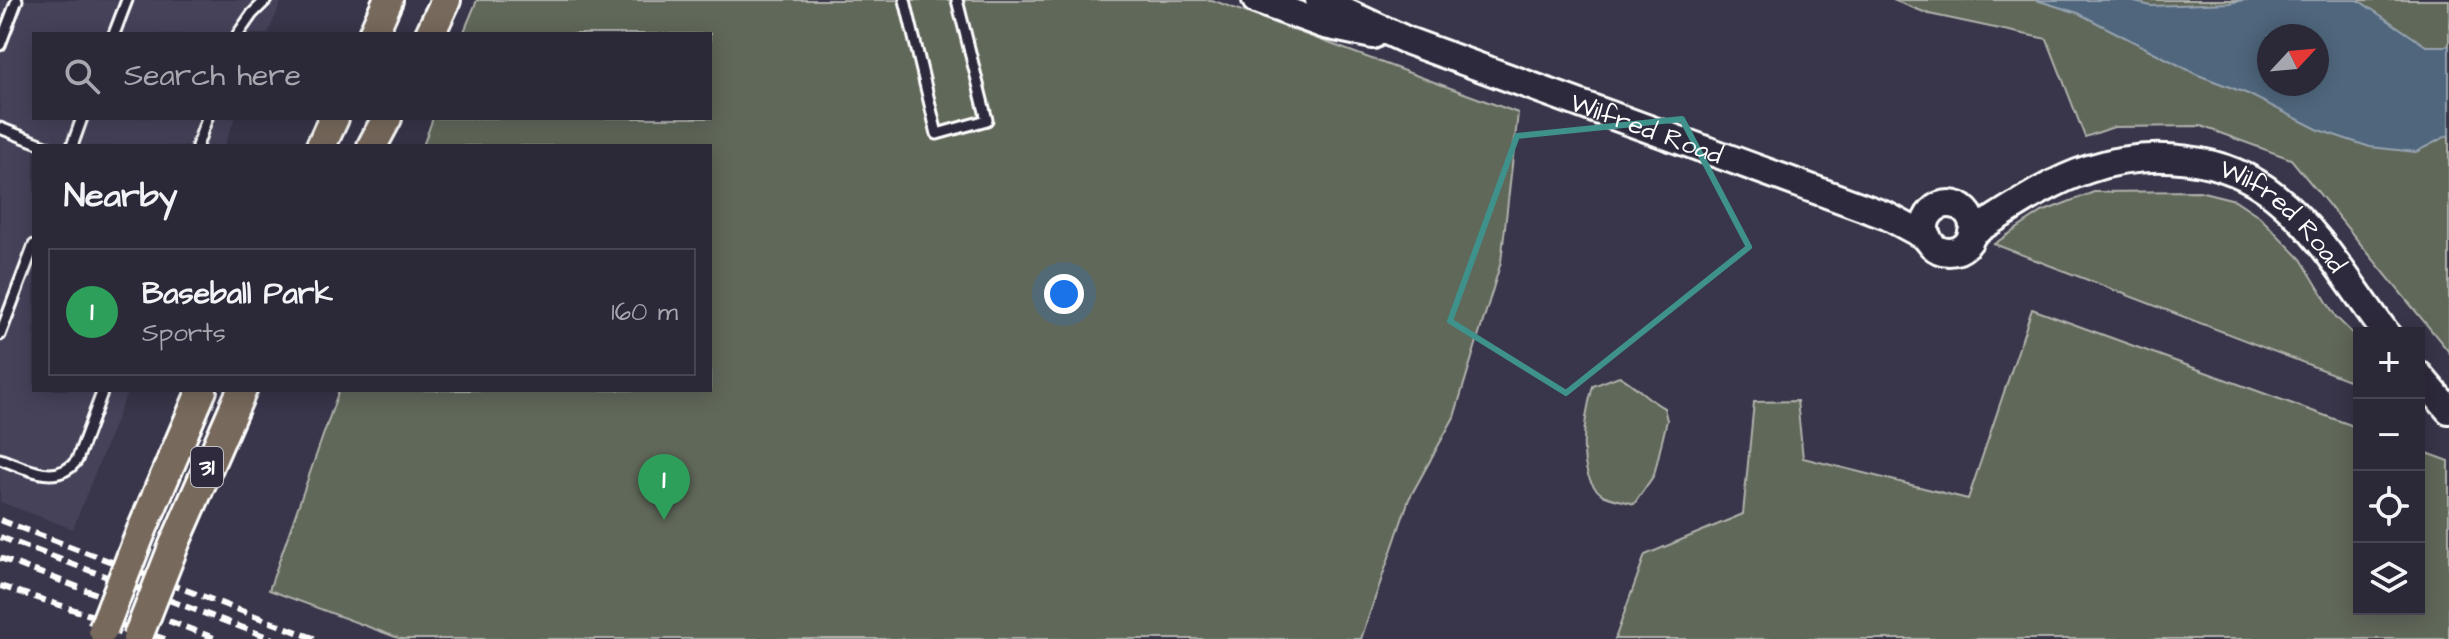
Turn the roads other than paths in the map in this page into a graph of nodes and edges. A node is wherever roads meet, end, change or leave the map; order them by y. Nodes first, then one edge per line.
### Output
1 (17, 0) edge
2 (266, 0) edge
3 (388, 0) edge
4 (446, 0) edge
5 (905, 0) edge
6 (957, 0) edge
7 (1256, 0) edge
8 (1319, 0) edge
9 (124, 1) edge
10 (115, 32) edge
11 (239, 32) edge
12 (374, 32) edge
13 (431, 32) edge
14 (1408, 41) junction
15 (0, 45) edge
16 (81, 120) edge
17 (206, 120) edge
18 (333, 120) edge
19 (386, 120) edge
20 (0, 128) edge
21 (41, 144) edge
22 (73, 144) edge
23 (198, 144) edge
24 (322, 144) edge
25 (373, 144) edge
26 (1970, 224) junction
27 (1928, 226) junction
28 (32, 250) edge
29 (2381, 327) edge
30 (0, 335) edge
31 (2425, 382) edge
32 (102, 392) edge
33 (201, 392) edge
34 (241, 392) edge
35 (2449, 410) edge
36 (0, 459) edge
37 (101, 634) edge
38 (137, 639) edge

1 - 15 lane
2 - 11 lane
3 - 12 main road
4 - 13 main road
5 - 6 lane
7 - 14 main road, Wilfred Road
8 - 14 main road, Wilfred Road
9 - 10 lane
14 - 27 main road, Wilfred Road
16 - 22 lane
17 - 23 lane
18 - 24 main road
19 - 25 main road
20 - 21 lane
26 - 27 main road
26 - 27 main road
26 - 29 main road, Wilfred Road
28 - 30 lane
31 - 35 main road
32 - 36 lane
33 - 37 main road, 31, bridge
34 - 38 main road, 31, bridge

